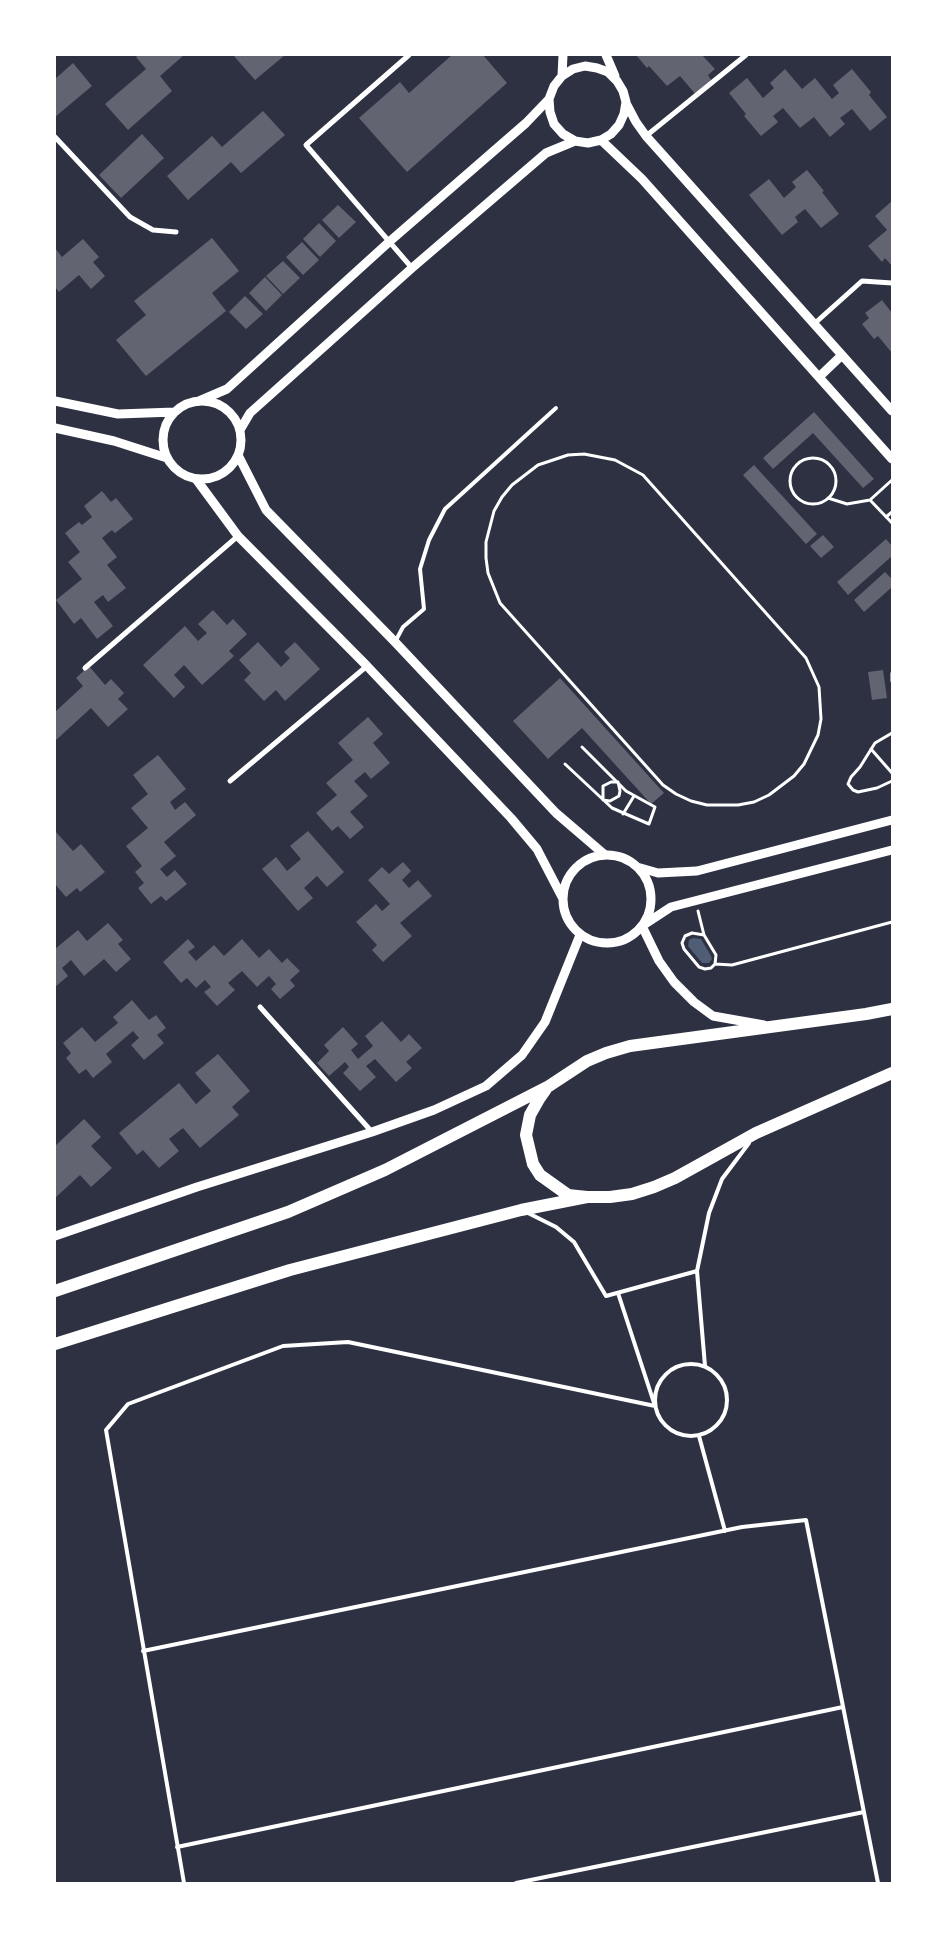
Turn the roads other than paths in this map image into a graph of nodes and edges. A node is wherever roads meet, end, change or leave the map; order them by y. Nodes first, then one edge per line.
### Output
1 (409, 55) edge
2 (563, 55) edge
3 (606, 55) edge
4 (746, 55) edge
5 (562, 76) junction
6 (618, 81) junction
7 (549, 98) junction
8 (626, 102) junction
9 (646, 136) junction
10 (55, 137) edge
11 (601, 140) junction
12 (574, 141) junction
13 (176, 232) dead end
14 (390, 242) junction
15 (412, 268) junction
16 (892, 283) edge
17 (814, 324) junction
18 (842, 355) junction
19 (819, 377) junction
20 (55, 401) edge
21 (199, 401) junction
22 (556, 408) dead end
23 (892, 411) edge
24 (175, 412) junction
25 (55, 428) edge
26 (240, 430) junction
27 (238, 455) junction
28 (167, 458) junction
29 (892, 459) edge
30 (196, 479) junction
31 (238, 536) junction
32 (395, 642) junction
33 (367, 666) junction
34 (85, 668) dead end
35 (230, 781) dead end
36 (892, 820) edge
37 (892, 850) edge
38 (605, 855) junction
39 (637, 867) junction
40 (562, 897) junction
41 (642, 926) junction
42 (580, 936) junction
43 (260, 1007) dead end
44 (892, 1009) edge
45 (771, 1027) junction
46 (892, 1074) edge
47 (549, 1086) junction
48 (372, 1132) junction
49 (756, 1133) junction
50 (587, 1198) junction
51 (522, 1210) junction
52 (55, 1236) edge
53 (697, 1271) junction
54 (55, 1291) edge
55 (618, 1293) junction
56 (55, 1344) edge
57 (705, 1366) junction
58 (655, 1406) junction
59 (699, 1436) junction
60 (725, 1531) junction
61 (144, 1651) junction
62 (843, 1707) junction
63 (864, 1812) junction
64 (177, 1847) junction
65 (184, 1883) edge
66 (516, 1883) edge
67 (878, 1883) edge

1 - 14 street
2 - 5 street
3 - 6 street
4 - 9 street
5 - 6 street
5 - 7 street
6 - 8 street
7 - 12 street
7 - 14 street
8 - 9 street
8 - 11 street
9 - 17 street
10 - 13 street
11 - 12 street
11 - 19 street
12 - 15 street
14 - 15 street
14 - 21 street
15 - 26 street
16 - 17 street
17 - 18 street
18 - 19 street
18 - 23 street
19 - 29 street
20 - 24 street
21 - 24 street
21 - 26 street
22 - 32 lane
24 - 28 street
25 - 28 street
26 - 27 street
27 - 30 street
27 - 32 street
28 - 30 street
30 - 31 street
31 - 33 street
31 - 34 street
32 - 38 street
33 - 35 street
33 - 40 street
36 - 39 street
37 - 41 street
38 - 39 street
38 - 40 street
39 - 41 street
40 - 42 street
41 - 42 street
41 - 45 street
42 - 48 street
43 - 48 street
44 - 45 main road
45 - 47 main road
46 - 49 main road
47 - 50 main road
47 - 54 main road
48 - 52 street
49 - 50 main road
49 - 53 lane
50 - 51 main road
51 - 55 lane
51 - 56 main road
53 - 55 lane
53 - 57 lane
55 - 58 lane
57 - 58 lane
57 - 59 lane
58 - 59 lane
58 - 61 lane
59 - 60 lane
60 - 61 lane
60 - 62 lane
61 - 64 lane
62 - 63 lane
62 - 64 lane
63 - 66 lane
63 - 67 lane
64 - 65 lane

